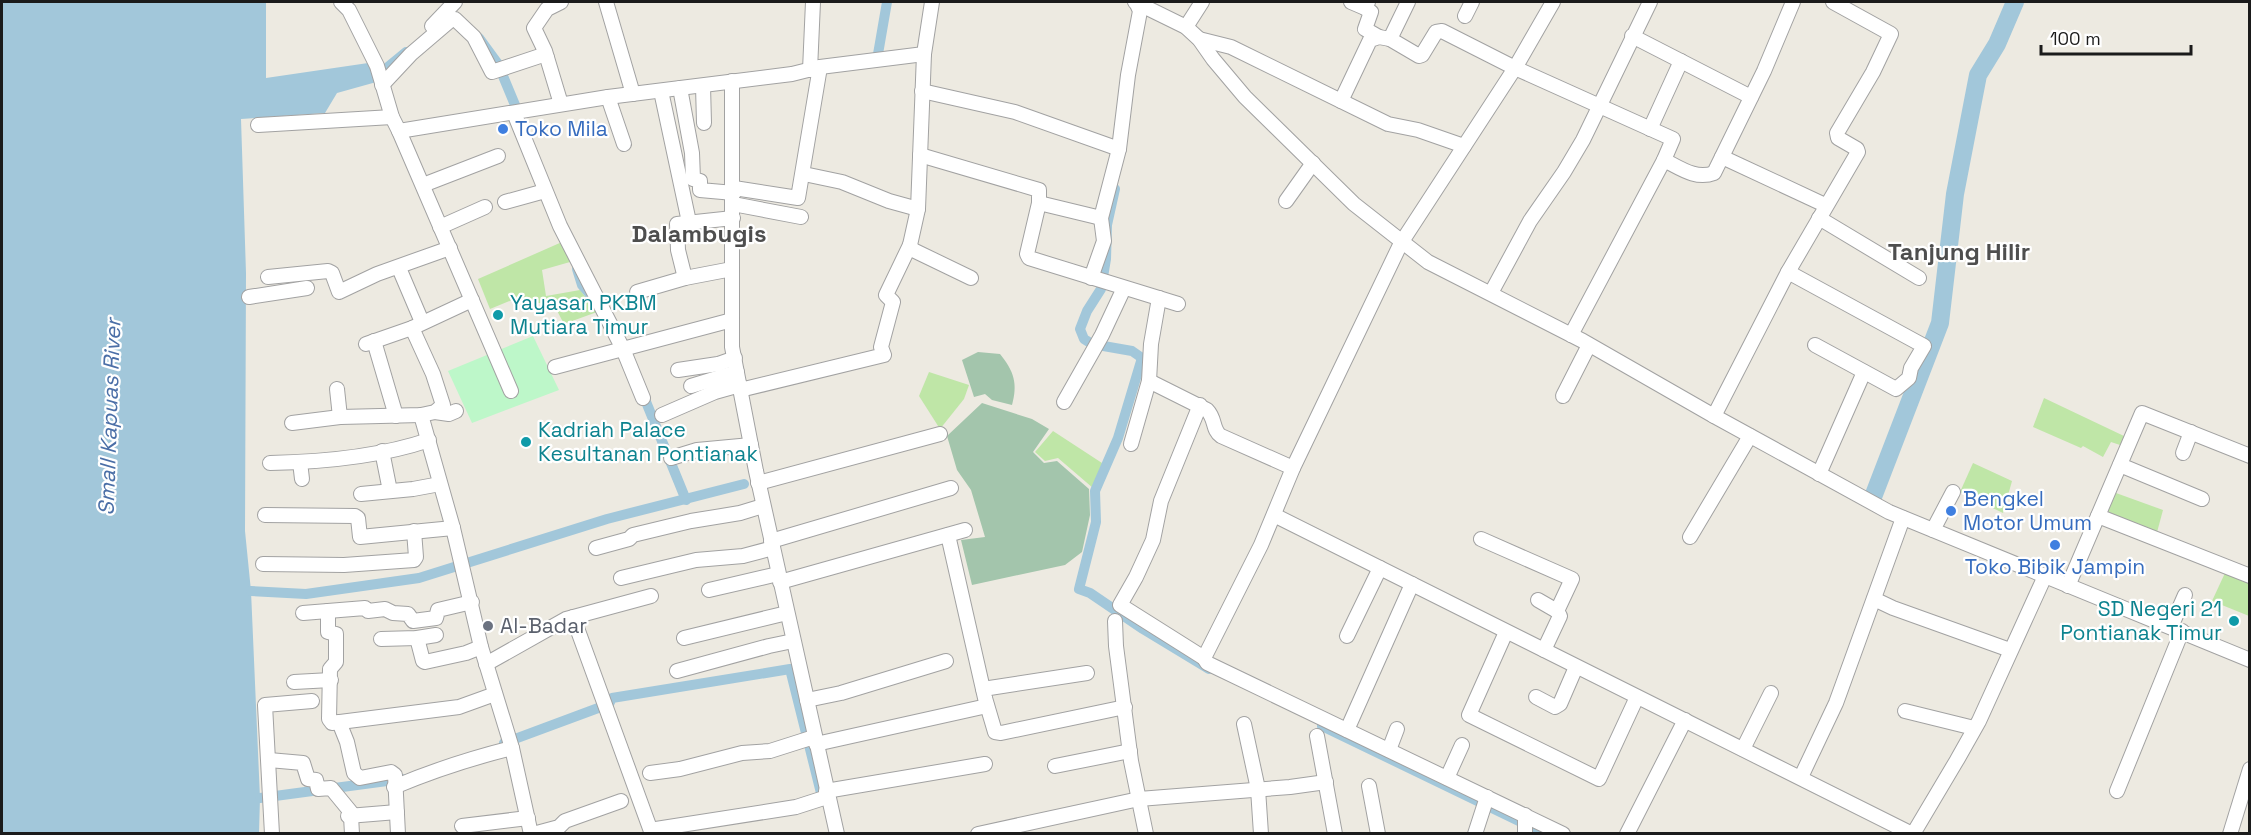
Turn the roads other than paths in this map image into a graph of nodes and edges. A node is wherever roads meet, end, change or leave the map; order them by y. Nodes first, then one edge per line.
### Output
1 (455, 2) edge
2 (535, 2) edge
3 (561, 2) edge
4 (606, 2) edge
5 (813, 2) edge
6 (932, 2) edge
7 (1202, 2) edge
8 (1351, 2) edge
9 (1408, 2) edge
10 (1553, 2) edge
11 (1650, 2) edge
12 (1793, 2) edge
13 (1833, 2) edge
14 (349, 4) edge
15 (1141, 4) edge
16 (1367, 5) edge
17 (544, 19) junction
18 (1186, 27) junction
19 (1632, 36) junction
20 (1384, 38) junction
21 (1199, 39) junction
22 (424, 43) junction
23 (924, 54) junction
24 (547, 58) junction
25 (1681, 61) junction
26 (815, 68) junction
27 (1515, 68) junction
28 (732, 81) junction
29 (382, 83) junction
30 (703, 86) junction
31 (680, 88) junction
32 (661, 91) junction
33 (922, 91) junction
34 (633, 94) junction
35 (608, 97) junction
36 (1752, 98) junction
37 (1341, 101) junction
38 (561, 104) junction
39 (1598, 106) junction
40 (520, 112) junction
41 (392, 117) junction
42 (704, 123) dead end
43 (258, 125) dead end
44 (1650, 129) junction
45 (399, 131) junction
46 (624, 144) dead end
47 (1464, 147) junction
48 (1119, 149) junction
49 (920, 155) junction
50 (498, 156) dead end
51 (1722, 157) junction
52 (1664, 160) junction
53 (1313, 163) junction
54 (804, 174) junction
55 (423, 185) junction
56 (545, 190) junction
57 (734, 201) junction
58 (1286, 201) dead end
59 (505, 202) dead end
60 (1039, 203) junction
61 (485, 207) dead end
62 (918, 209) junction
63 (1822, 211) junction
64 (801, 217) dead end
65 (1101, 218) junction
66 (688, 222) junction
67 (440, 227) junction
68 (1401, 243) junction
69 (910, 245) junction
70 (450, 248) junction
71 (399, 268) junction
72 (732, 269) junction
73 (1788, 272) junction
74 (268, 277) dead end
75 (685, 278) junction
76 (971, 278) dead end
77 (1919, 278) dead end
78 (1094, 279) junction
79 (1118, 286) junction
80 (307, 288) dead end
81 (637, 292) dead end
82 (1491, 293) junction
83 (249, 297) dead end
84 (1159, 298) junction
85 (472, 300) junction
86 (1178, 304) dead end
87 (732, 320) junction
88 (417, 325) junction
89 (1571, 335) junction
90 (1589, 345) junction
91 (1815, 345) dead end
92 (623, 349) junction
93 (555, 367) dead end
94 (678, 370) dead end
95 (1864, 372) junction
96 (738, 376) junction
97 (1149, 381) junction
98 (691, 386) dead end
99 (338, 389) dead end
100 (511, 391) dead end
101 (1563, 396) dead end
102 (643, 398) dead end
103 (1064, 402) dead end
104 (1200, 405) junction
105 (456, 411) dead end
106 (428, 413) junction
107 (662, 415) dead end
108 (396, 416) junction
109 (1714, 416) junction
110 (339, 417) junction
111 (292, 423) dead end
112 (2191, 432) junction
113 (940, 434) dead end
114 (1750, 436) junction
115 (429, 440) junction
116 (1131, 444) dead end
117 (751, 445) junction
118 (382, 451) junction
119 (2183, 453) dead end
120 (2250, 456) edge
121 (671, 458) dead end
122 (300, 462) junction
123 (270, 463) dead end
124 (2120, 465) junction
125 (1293, 468) junction
126 (1819, 474) junction
127 (302, 479) dead end
128 (758, 483) junction
129 (440, 484) junction
130 (951, 488) dead end
131 (390, 491) junction
132 (1953, 492) dead end
133 (361, 494) dead end
134 (2202, 500) dead end
135 (763, 506) junction
136 (265, 515) dead end
137 (1274, 515) junction
138 (2098, 516) junction
139 (1903, 518) junction
140 (453, 528) junction
141 (965, 530) dead end
142 (1933, 530) junction
143 (414, 531) junction
144 (948, 535) junction
145 (1690, 537) dead end
146 (1481, 539) dead end
147 (772, 545) junction
148 (596, 548) dead end
149 (263, 564) dead end
150 (1380, 568) junction
151 (2045, 576) junction
152 (2250, 576) edge
153 (621, 578) dead end
154 (779, 578) junction
155 (1412, 584) junction
156 (2068, 586) junction
157 (709, 590) dead end
158 (2185, 595) dead end
159 (651, 596) dead end
160 (1874, 599) junction
161 (1538, 600) dead end
162 (472, 602) junction
163 (328, 611) junction
164 (1557, 611) junction
165 (303, 613) dead end
166 (787, 613) junction
167 (573, 617) junction
168 (1115, 621) dead end
169 (2176, 629) junction
170 (1506, 632) junction
171 (436, 635) dead end
172 (1347, 636) dead end
173 (417, 638) junction
174 (684, 638) dead end
175 (381, 639) dead end
176 (793, 641) junction
177 (481, 647) junction
178 (1544, 650) junction
179 (2010, 650) junction
180 (1204, 658) junction
181 (2250, 660) edge
182 (946, 661) dead end
183 (486, 664) junction
184 (1576, 667) junction
185 (677, 671) dead end
186 (1087, 673) dead end
187 (331, 680) junction
188 (294, 682) dead end
189 (983, 688) junction
190 (1771, 693) dead end
191 (495, 694) junction
192 (1536, 697) dead end
193 (1637, 697) junction
194 (807, 700) junction
195 (312, 701) dead end
196 (987, 706) junction
197 (1125, 707) junction
198 (1905, 711) dead end
199 (1685, 720) junction
200 (339, 723) junction
201 (1244, 724) dead end
202 (1974, 728) junction
203 (1397, 729) dead end
204 (1347, 730) junction
205 (1317, 736) dead end
206 (815, 741) junction
207 (510, 742) junction
208 (1462, 745) dead end
209 (1743, 749) junction
210 (1389, 750) junction
211 (1130, 751) junction
212 (269, 760) junction
213 (985, 764) dead end
214 (1055, 766) dead end
215 (2250, 769) edge
216 (650, 773) dead end
217 (1801, 777) junction
218 (1447, 778) junction
219 (1326, 782) junction
220 (395, 783) junction
221 (1368, 786) dead end
222 (1258, 789) junction
223 (2117, 791) dead end
224 (827, 794) junction
225 (1139, 799) junction
226 (1486, 800) junction
227 (621, 801) dead end
228 (397, 812) junction
229 (1525, 815) junction
230 (351, 816) junction
231 (528, 819) junction
232 (462, 826) dead end
233 (654, 831) edge
234 (272, 834) edge
235 (352, 834) edge
236 (398, 834) edge
237 (532, 834) edge
238 (837, 834) edge
239 (978, 834) edge
240 (1146, 834) edge
241 (1261, 834) edge
242 (1335, 834) edge
243 (1378, 834) edge
244 (1475, 834) edge
245 (1525, 834) edge
246 (1563, 834) edge
247 (1627, 834) edge
248 (1913, 834) edge
249 (2230, 834) edge

1 - 22 street
2 - 17 street
3 - 17 street
4 - 34 street
5 - 26 street
6 - 23 street
7 - 18 street
8 - 16 street
9 - 20 street
10 - 27 street
11 - 19 street
12 - 36 street
13 - 63 street
14 - 29 street
15 - 18 street
15 - 48 street
16 - 20 street
17 - 24 street
18 - 21 street
19 - 25 street
19 - 39 street
20 - 27 street
20 - 37 street
21 - 37 street
21 - 53 street
22 - 24 street
22 - 29 street
23 - 26 street
23 - 33 street
24 - 38 street
25 - 36 street
25 - 44 street
26 - 28 street
26 - 54 street
27 - 39 street
27 - 47 street
28 - 30 street
28 - 57 street
29 - 41 street
30 - 31 street
30 - 42 street
31 - 32 street
31 - 57 street
32 - 34 street
32 - 66 street
33 - 48 street
33 - 49 street
34 - 35 street
35 - 38 street
35 - 46 street
36 - 51 street
37 - 47 street
38 - 40 street
39 - 44 street
39 - 82 street
40 - 45 street
40 - 56 street
41 - 43 street
41 - 45 street
44 - 52 street
45 - 55 street
47 - 68 street
48 - 65 street
49 - 60 street
49 - 62 street
50 - 55 street
51 - 52 street
51 - 63 street
52 - 89 street
53 - 58 street
53 - 68 street
54 - 57 street
54 - 62 street
55 - 67 street
56 - 59 street
56 - 92 street
57 - 64 street
57 - 66 street
57 - 72 street
60 - 65 street
60 - 78 street
61 - 67 street
62 - 69 street
63 - 73 street
63 - 77 street
65 - 78 street
66 - 75 street
67 - 70 street
68 - 82 street
68 - 125 street
69 - 76 street
69 - 96 street
70 - 71 street
70 - 85 street
71 - 74 street
71 - 88 street
72 - 75 street
72 - 87 street
73 - 95 street
73 - 109 street
75 - 81 street
78 - 79 street
79 - 84 street
79 - 103 street
80 - 83 street
82 - 89 street
84 - 86 street
84 - 97 street
85 - 88 street
85 - 100 street
87 - 92 street
87 - 96 street
88 - 106 street
88 - 108 street
89 - 90 street
90 - 101 street
90 - 109 street
91 - 95 street
92 - 93 street
92 - 102 street
94 - 96 street
95 - 126 street
96 - 98 street
96 - 107 street
96 - 117 street
97 - 104 street
97 - 116 street
99 - 110 street
104 - 125 street
104 - 180 street
105 - 106 street
106 - 108 street
106 - 115 street
108 - 110 street
109 - 114 street
110 - 111 street
112 - 119 street
112 - 120 street
112 - 124 street
113 - 128 street
114 - 126 street
114 - 145 street
115 - 118 street
115 - 129 street
117 - 121 street
117 - 128 street
118 - 122 street
118 - 131 street
122 - 123 street
122 - 127 street
124 - 134 street
124 - 138 street
125 - 137 street
126 - 139 street
128 - 135 street
129 - 131 street
129 - 140 street
130 - 147 street
131 - 133 street
132 - 142 street
135 - 147 street
135 - 148 street
136 - 143 street
137 - 150 street
137 - 180 street
138 - 152 street
138 - 156 street
139 - 142 street
139 - 160 street
140 - 143 street
140 - 162 street
141 - 144 street
142 - 151 street
143 - 149 street
144 - 154 street
144 - 189 street
146 - 164 street
147 - 153 street
147 - 154 street
150 - 155 street
150 - 172 street
151 - 156 street
151 - 179 street
154 - 157 street
154 - 166 street
155 - 170 street
155 - 204 street
156 - 169 street
158 - 169 street
159 - 167 street
160 - 179 street
160 - 217 street
161 - 164 street
162 - 163 street
162 - 177 street
163 - 165 street
163 - 187 street
164 - 178 street
166 - 174 street
166 - 176 street
167 - 183 street
167 - 233 street
168 - 197 street
169 - 181 street
169 - 223 street
170 - 178 street
170 - 193 street
171 - 173 street
173 - 175 street
173 - 177 street
176 - 185 street
176 - 194 street
177 - 183 street
178 - 184 street
179 - 202 street
180 - 204 street
182 - 194 street
183 - 191 street
184 - 192 street
184 - 193 street
186 - 189 street
187 - 188 street
187 - 200 street
189 - 196 street
190 - 209 street
191 - 200 street
191 - 207 street
193 - 199 street
194 - 206 street
195 - 212 street
196 - 197 street
196 - 206 street
197 - 211 street
198 - 202 street
199 - 209 street
199 - 247 street
200 - 220 street
201 - 222 street
202 - 248 street
203 - 210 street
204 - 210 street
205 - 219 street
206 - 216 street
206 - 224 street
207 - 220 street
207 - 231 street
208 - 218 street
209 - 217 street
210 - 218 street
211 - 214 street
211 - 225 street
212 - 230 street
212 - 234 street
213 - 224 street
215 - 249 street
217 - 248 street
218 - 226 street
219 - 222 street
219 - 242 street
220 - 228 street
221 - 243 street
222 - 225 street
222 - 241 street
224 - 233 street
224 - 238 street
225 - 239 street
225 - 240 street
226 - 229 street
226 - 244 street
227 - 237 street
228 - 230 street
228 - 236 street
229 - 245 street
229 - 246 street
230 - 235 street
231 - 232 street
231 - 237 street

